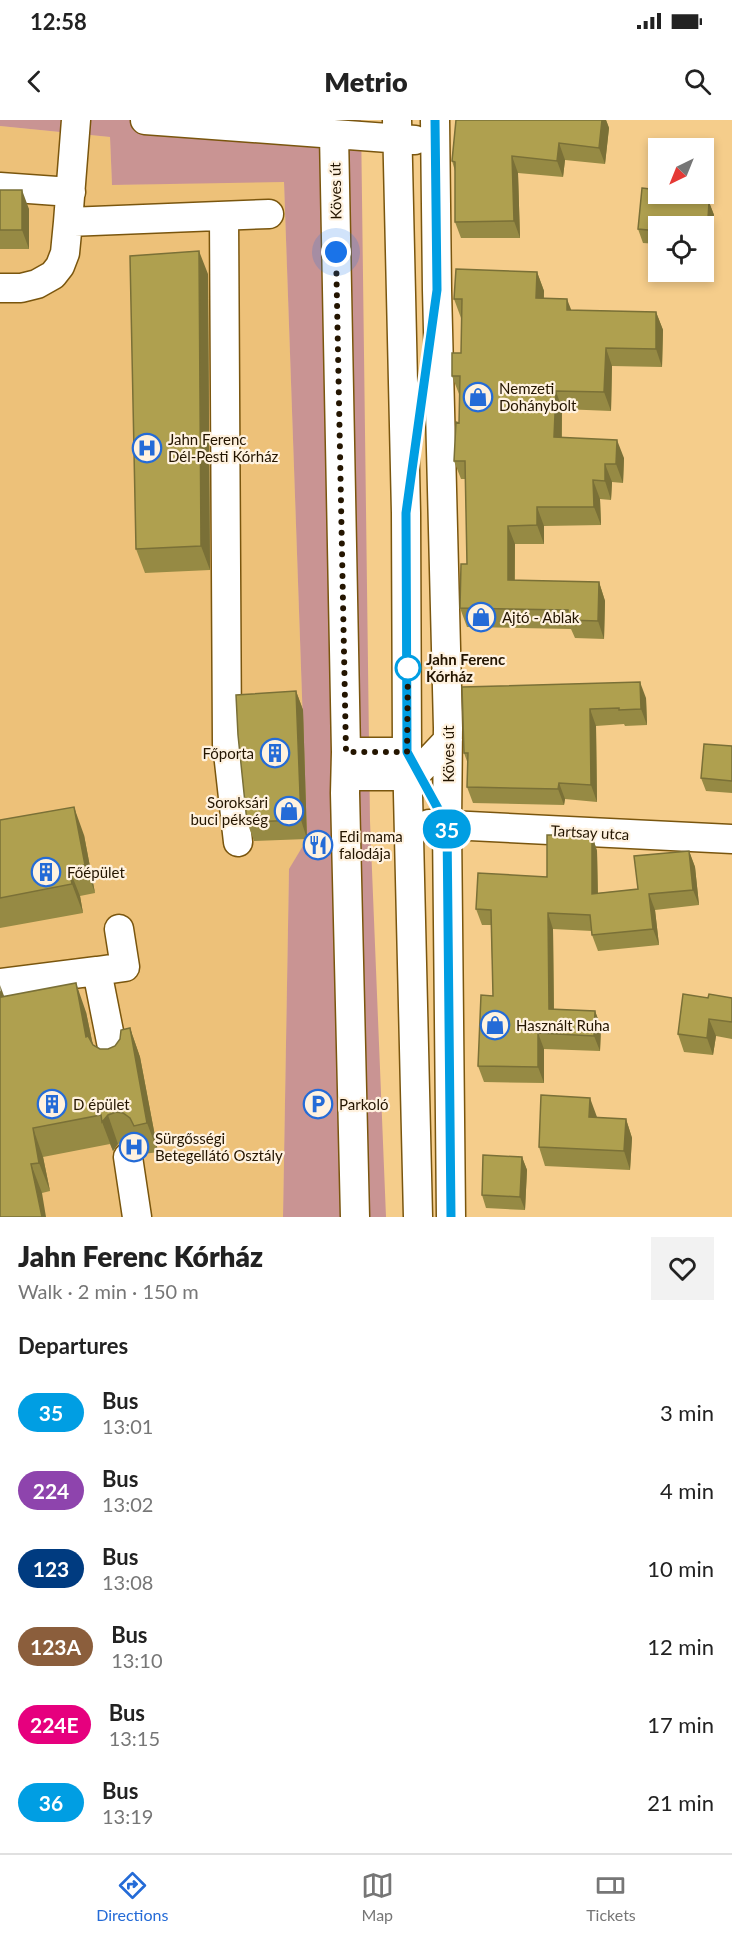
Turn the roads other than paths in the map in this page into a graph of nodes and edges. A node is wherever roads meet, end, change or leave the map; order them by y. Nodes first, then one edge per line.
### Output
1 (76, 120) edge
2 (145, 120) edge
3 (397, 130) edge
4 (436, 130) edge
5 (334, 134) junction
6 (0, 187) edge
7 (70, 192) junction
8 (269, 214) dead end
9 (224, 216) junction
10 (68, 222) junction
11 (0, 288) edge
12 (437, 290) junction
13 (406, 513) junction
14 (448, 740) junction
15 (346, 764) junction
16 (411, 767) junction
17 (408, 824) junction
18 (447, 825) junction
19 (732, 839) edge
20 (237, 842) dead end
21 (119, 929) dead end
22 (97, 971) junction
23 (0, 983) edge
24 (115, 1062) edge
25 (128, 1157) dead end
26 (137, 1217) edge
27 (355, 1217) edge
28 (418, 1217) edge
29 (451, 1217) edge

1 - 7 street
2 - 5 street
3 - 4 street
3 - 5 street
3 - 13 street, Köves út
4 - 12 street, Köves út
5 - 15 street, Köves út
6 - 7 street
7 - 10 street
8 - 9 street
9 - 10 street
9 - 20 street
10 - 11 street
12 - 13 street, Köves út
12 - 14 street, Köves út
13 - 16 street, Köves út
14 - 16 street
14 - 18 street, Köves út
15 - 16 street
15 - 27 street, Köves út
16 - 17 street, Köves út
16 - 18 street
17 - 18 street, Tartsay utca
17 - 28 street, Köves út
18 - 19 street, Tartsay utca
18 - 29 street, Köves út
21 - 22 street
22 - 23 street
22 - 24 street
25 - 26 street

